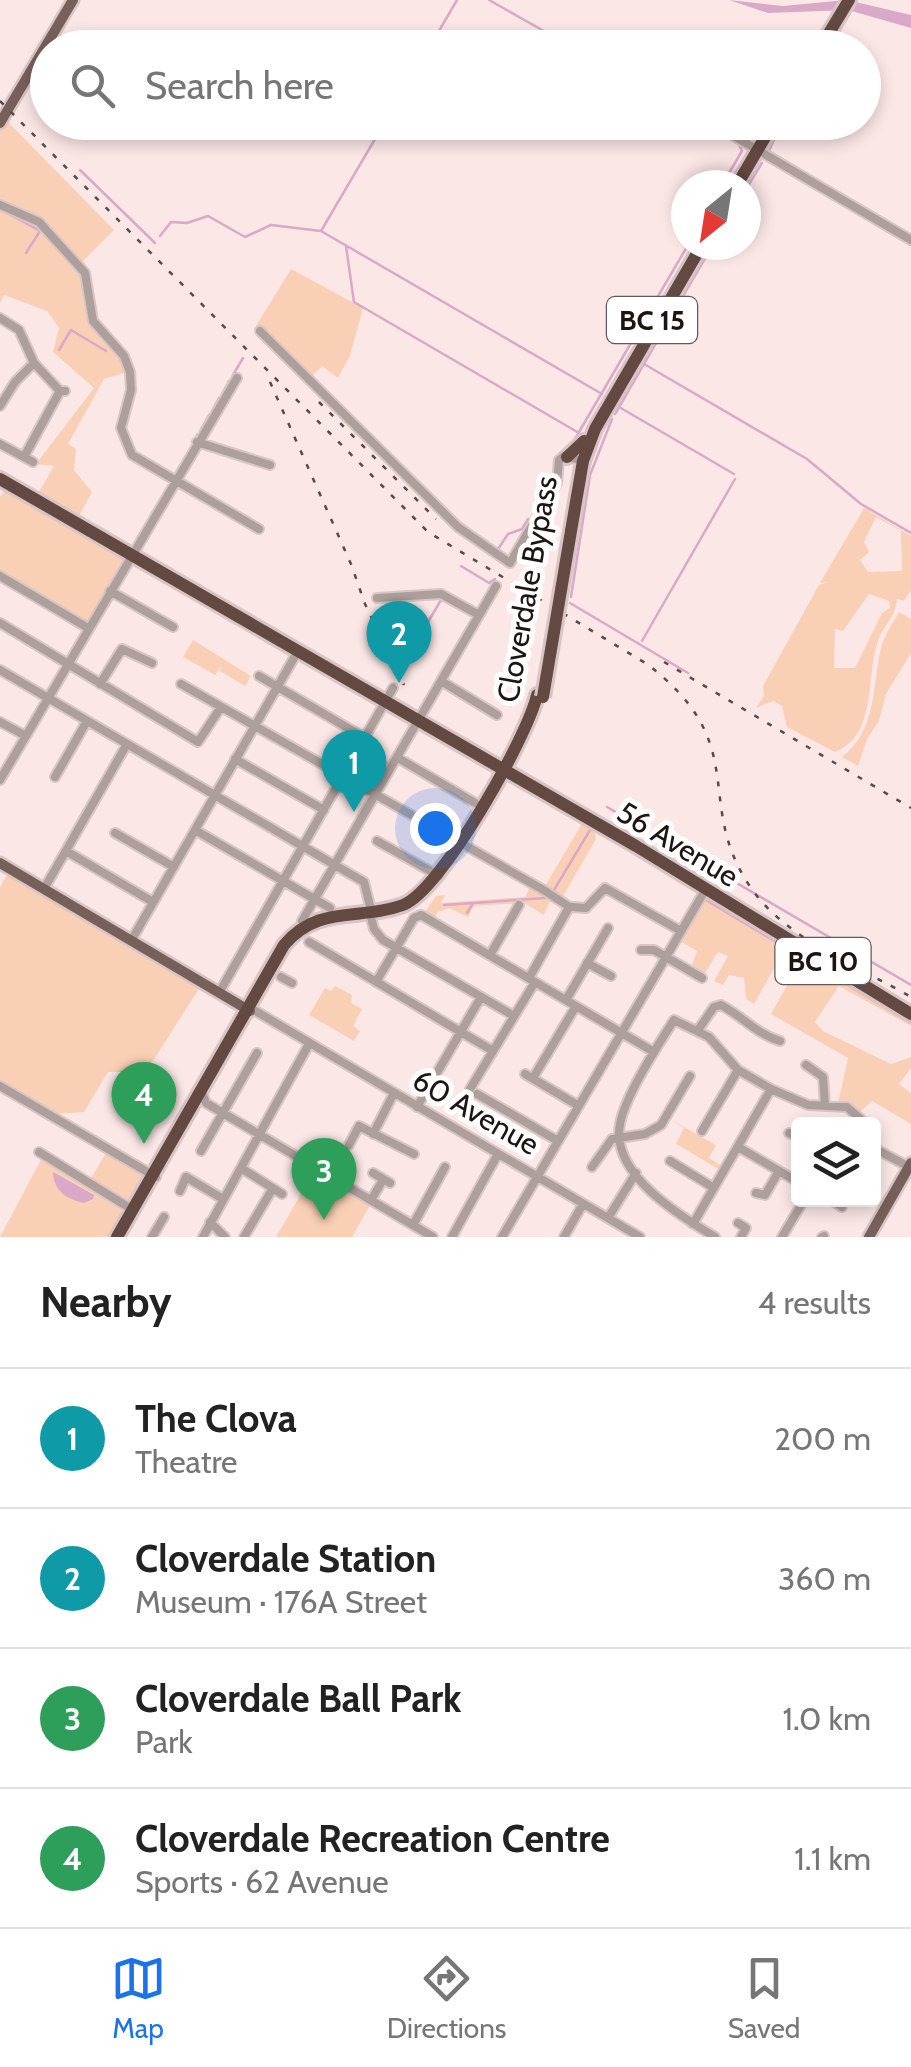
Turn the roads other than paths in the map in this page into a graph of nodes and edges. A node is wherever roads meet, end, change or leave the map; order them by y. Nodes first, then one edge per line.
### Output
1 (73, 0) edge
2 (846, 0) edge
3 (55, 30) edge
4 (828, 30) edge
5 (30, 73) edge
6 (0, 124) edge
7 (740, 140) edge
8 (760, 140) edge
9 (755, 149) junction
10 (743, 170) edge
11 (0, 205) edge
12 (911, 240) edge
13 (690, 260) edge
14 (690, 260) edge
15 (0, 318) edge
16 (260, 331) dead end
17 (34, 363) junction
18 (237, 378) dead end
19 (0, 406) edge
20 (197, 442) junction
21 (0, 444) edge
22 (25, 455) junction
23 (575, 459) junction
24 (33, 462) dead end
25 (270, 465) dead end
26 (0, 479) edge
27 (174, 482) junction
28 (260, 529) dead end
29 (131, 555) junction
30 (0, 576) edge
31 (496, 586) dead end
32 (110, 591) junction
33 (377, 598) dead end
34 (479, 615) junction
35 (0, 623) edge
36 (88, 628) junction
37 (173, 628) dead end
38 (298, 651) junction
39 (152, 663) dead end
40 (68, 664) junction
41 (0, 670) edge
42 (259, 676) dead end
43 (441, 681) junction
44 (100, 684) junction
45 (181, 684) dead end
46 (276, 688) junction
47 (393, 688) dead end
48 (48, 698) junction
49 (385, 703) junction
50 (221, 707) junction
51 (498, 715) dead end
52 (87, 720) junction
53 (419, 721) junction
54 (0, 722) edge
55 (255, 725) junction
56 (26, 736) junction
57 (365, 738) junction
58 (127, 744) junction
59 (398, 758) junction
60 (236, 759) junction
61 (3, 768) edge
62 (506, 768) junction
63 (344, 774) junction
64 (54, 777) dead end
65 (0, 780) edge
66 (377, 793) junction
67 (215, 795) junction
68 (475, 803) dead end
69 (324, 810) junction
70 (195, 830) junction
71 (115, 833) dead end
72 (377, 841) dead end
73 (462, 843) junction
74 (303, 846) junction
75 (66, 851) junction
76 (0, 863) edge
77 (335, 865) junction
78 (174, 867) junction
79 (439, 876) junction
80 (283, 881) junction
81 (707, 887) junction
82 (44, 888) junction
83 (315, 900) junction
84 (153, 902) junction
85 (519, 905) dead end
86 (330, 908) dead end
87 (569, 908) junction
88 (371, 912) junction
89 (302, 921) dead end
90 (608, 928) dead end
91 (681, 931) junction
92 (132, 940) junction
93 (308, 942) dead end
94 (396, 948) junction
95 (642, 950) dead end
96 (490, 955) junction
97 (666, 957) junction
98 (588, 963) junction
99 (182, 969) junction
100 (610, 976) dead end
101 (281, 977) dead end
102 (702, 978) dead end
103 (532, 980) junction
104 (376, 982) junction
105 (292, 983) dead end
106 (220, 991) junction
107 (481, 997) junction
108 (566, 1000) junction
109 (576, 1006) junction
110 (249, 1009) junction
111 (911, 1011) edge
112 (514, 1016) junction
113 (698, 1030) junction
114 (460, 1032) junction
115 (622, 1033) junction
116 (780, 1041) dead end
117 (309, 1044) junction
118 (493, 1051) junction
119 (654, 1052) junction
120 (257, 1053) dead end
121 (806, 1065) dead end
122 (738, 1070) junction
123 (690, 1076) dead end
124 (0, 1086) edge
125 (771, 1089) junction
126 (394, 1093) junction
127 (201, 1102) junction
128 (825, 1105) junction
129 (579, 1106) junction
130 (418, 1107) junction
131 (223, 1113) junction
132 (858, 1117) edge
133 (702, 1131) dead end
134 (373, 1134) junction
135 (260, 1135) junction
136 (619, 1136) junction
137 (558, 1141) junction
138 (348, 1146) dead end
139 (738, 1147) junction
140 (201, 1151) dead end
141 (40, 1152) dead end
142 (881, 1152) edge
143 (414, 1154) dead end
144 (498, 1154) junction
145 (670, 1161) dead end
146 (592, 1166) dead end
147 (910, 1166) edge
148 (445, 1167) dead end
149 (241, 1168) junction
150 (779, 1171) junction
151 (636, 1173) junction
152 (372, 1174) dead end
153 (154, 1176) junction
154 (537, 1176) junction
155 (791, 1178) edge
156 (273, 1188) junction
157 (714, 1188) junction
158 (180, 1191) dead end
159 (756, 1193) dead end
160 (282, 1194) dead end
161 (223, 1199) junction
162 (371, 1200) junction
163 (583, 1204) junction
164 (800, 1207) edge
165 (133, 1210) junction
166 (164, 1217) dead end
167 (608, 1218) junction
168 (210, 1222) junction
169 (738, 1223) dead end
170 (693, 1224) junction
171 (414, 1226) junction
172 (785, 1234) edge
173 (155, 1236) edge
174 (120, 1237) edge
175 (204, 1237) edge
176 (225, 1237) edge
177 (244, 1237) edge
178 (433, 1237) edge
179 (452, 1237) edge
180 (502, 1237) edge
181 (564, 1237) edge
182 (640, 1237) edge
183 (715, 1237) edge
184 (741, 1237) edge
185 (797, 1237) edge
186 (869, 1237) edge

1 - 3 main road
2 - 4 highway
5 - 6 main road
7 - 9 street
8 - 9 highway
9 - 10 highway
9 - 12 street
11 - 27 street
13 - 23 highway, BC 15
14 - 23 highway, BC 15
15 - 17 street
16 - 23 street
17 - 19 street
17 - 22 street
18 - 20 street
20 - 25 street
20 - 27 street
21 - 22 street
22 - 24 street
23 - 62 highway, Cloverdale Bypass / BC 15, bridge
26 - 29 highway, 56 Avenue / BC 10
27 - 28 street
27 - 29 street
29 - 32 street
29 - 38 highway, 56 Avenue / BC 10
30 - 36 street
31 - 34 street
32 - 36 street
32 - 37 street
33 - 34 street
34 - 43 street
35 - 40 street
36 - 40 street
38 - 46 street
38 - 49 highway, 56 Avenue / BC 10
39 - 44 street
40 - 44 street
40 - 48 street
41 - 48 street
42 - 46 street
43 - 51 street
43 - 53 street
44 - 50 street
45 - 50 street
46 - 55 street
46 - 57 street
47 - 49 street
48 - 52 street
48 - 56 street
49 - 53 highway, 56 Avenue / BC 10
49 - 57 street
50 - 55 street
52 - 58 street
52 - 64 street
53 - 59 street
53 - 62 highway, 56 Avenue / BC 10
54 - 56 street
55 - 60 street
55 - 63 street
56 - 61 street
57 - 63 street
58 - 67 street
58 - 75 street
59 - 66 street
59 - 68 street
60 - 67 street
60 - 69 street
61 - 65 street
62 - 73 highway, Cloverdale Bypass / BC 15
62 - 81 highway, 56 Avenue / BC 10
63 - 66 street
63 - 69 street
66 - 73 street
66 - 77 street
67 - 70 street
67 - 74 street
69 - 74 street
70 - 78 street
70 - 80 street
71 - 78 street
72 - 79 street
73 - 79 highway, Cloverdale Bypass / BC 15
73 - 87 street
73 - 88 highway, Cloverdale Bypass / BC 15
74 - 77 street
74 - 80 street
75 - 82 street
75 - 84 street
76 - 82 main road, 60 Avenue
77 - 83 street
77 - 88 street
78 - 84 street
79 - 88 highway, Cloverdale Bypass / BC 15
80 - 83 street
80 - 106 street
81 - 91 street
81 - 111 highway, 56 Avenue / BC 10
82 - 92 main road, 60 Avenue
83 - 86 street
83 - 89 street
84 - 92 street
85 - 96 street
87 - 91 street
87 - 103 street
88 - 94 street
88 - 110 highway, Cloverdale Bypass / BC 15
90 - 98 street
91 - 97 street
92 - 99 main road, 60 Avenue
92 - 99 main road, 60 Avenue
93 - 104 street
94 - 96 street
94 - 104 street
94 - 107 street
95 - 97 street
96 - 103 street
97 - 102 street
97 - 115 street
98 - 100 street
98 - 108 street
99 - 106 main road, 60 Avenue
99 - 106 main road, 60 Avenue
101 - 105 street
103 - 108 street
103 - 112 street
104 - 114 street
106 - 110 main road, 60 Avenue
107 - 112 street
107 - 114 street
108 - 109 street
109 - 115 street
109 - 129 street
110 - 117 street, 60 Avenue
110 - 127 highway, BC 15
110 - 153 highway, BC 15
112 - 118 street
113 - 116 street
113 - 119 street
113 - 122 street
114 - 118 street
114 - 130 street
115 - 119 street
115 - 129 street
117 - 126 street, 60 Avenue
117 - 135 street
118 - 137 street
119 - 136 street
120 - 131 street
121 - 128 street
122 - 125 street
122 - 133 street
123 - 136 street
124 - 153 street
125 - 128 street
125 - 139 street
126 - 130 street, 60 Avenue
126 - 134 street
127 - 131 street
127 - 153 highway, BC 15
128 - 132 street
129 - 137 street
130 - 144 street, 60 Avenue
131 - 135 street
131 - 140 street
134 - 138 street
134 - 143 street
135 - 149 street
135 - 162 street
136 - 146 street
136 - 151 street
137 - 154 street
139 - 150 street
139 - 157 street
141 - 165 street
142 - 147 street
144 - 154 street, 60 Avenue
144 - 179 street
145 - 157 street
147 - 186 main road
148 - 171 street
149 - 156 street
149 - 161 street
150 - 155 street
150 - 159 street
151 - 167 street
151 - 170 street
152 - 162 street
153 - 165 highway, BC 15
153 - 174 highway, BC 15
154 - 163 street, 60 Avenue
154 - 180 street
156 - 160 street
156 - 177 street
157 - 170 street
158 - 161 street
161 - 168 street
162 - 171 street
163 - 167 street, 60 Avenue
163 - 181 street
164 - 172 street
165 - 174 highway, BC 15
166 - 173 street
167 - 182 street, 60 Avenue
168 - 175 street
168 - 176 street
169 - 184 street
170 - 183 street
171 - 178 street
172 - 185 street

